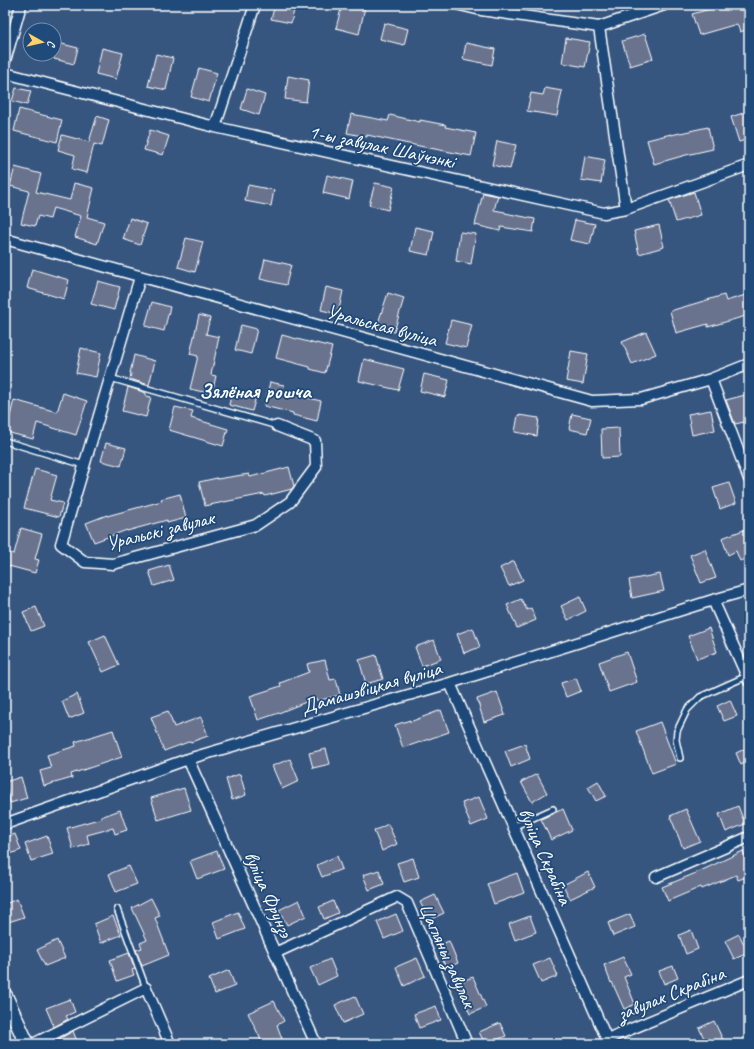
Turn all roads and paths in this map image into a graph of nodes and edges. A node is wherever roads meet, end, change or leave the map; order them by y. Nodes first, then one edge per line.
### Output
1 (21, 5) edge
2 (255, 5) edge
3 (460, 5) edge
4 (664, 5) edge
5 (482, 7) edge
6 (599, 28) junction
7 (5, 61) edge
8 (5, 73) edge
9 (215, 127) junction
10 (749, 165) edge
11 (626, 209) junction
12 (5, 240) edge
13 (140, 277) junction
14 (749, 364) edge
15 (110, 378) junction
16 (711, 379) junction
17 (277, 426) joint
18 (5, 441) edge
19 (84, 465) junction
20 (749, 479) edge
21 (749, 590) edge
22 (713, 600) junction
23 (748, 678) edge
24 (450, 683) junction
25 (680, 758) dead end
26 (188, 759) junction
27 (553, 809) dead end
28 (5, 824) edge
29 (513, 827) junction
30 (749, 837) edge
31 (656, 877) dead end
32 (117, 909) dead end
33 (275, 953) junction
34 (749, 980) edge
35 (146, 988) junction
36 (5, 996) edge
37 (608, 1042) edge
38 (27, 1044) edge
39 (32, 1044) edge
40 (170, 1044) edge
41 (316, 1044) edge
42 (467, 1044) edge

1 - 7 street
2 - 9 street
3 - 5 street
4 - 6 street
5 - 6 street
6 - 11 street
8 - 9 street, 1-ы завулак Шаўчэнкі
9 - 11 street, 1-ы завулак Шаўчэнкі
10 - 11 street, 1-ы завулак Шаўчэнкі
12 - 13 street, Уральская вуліца
13 - 15 street, Уральскі завулак
13 - 16 street, Уральская вуліца
14 - 16 street, Уральская вуліца
15 - 17 lane
15 - 19 street, Уральскі завулак
16 - 20 street
17 - 19 street, Уральскі завулак
18 - 19 lane
21 - 22 street, Дамашэвіцкая вуліца
22 - 23 street
22 - 24 street, Дамашэвіцкая вуліца
23 - 25 lane
24 - 26 street, Дамашэвіцкая вуліца
24 - 29 street, вуліца Скрабіна
26 - 28 street, Дамашэвіцкая вуліца
26 - 33 street, вуліца Фрунзэ
27 - 29 lane
29 - 37 street, вуліца Скрабіна
30 - 31 street
32 - 35 lane
33 - 41 street, вуліца Фрунзэ
33 - 42 street, Цагляны завулак
34 - 37 street, завулак Скрабіна
35 - 39 street
35 - 40 street
36 - 38 main road

